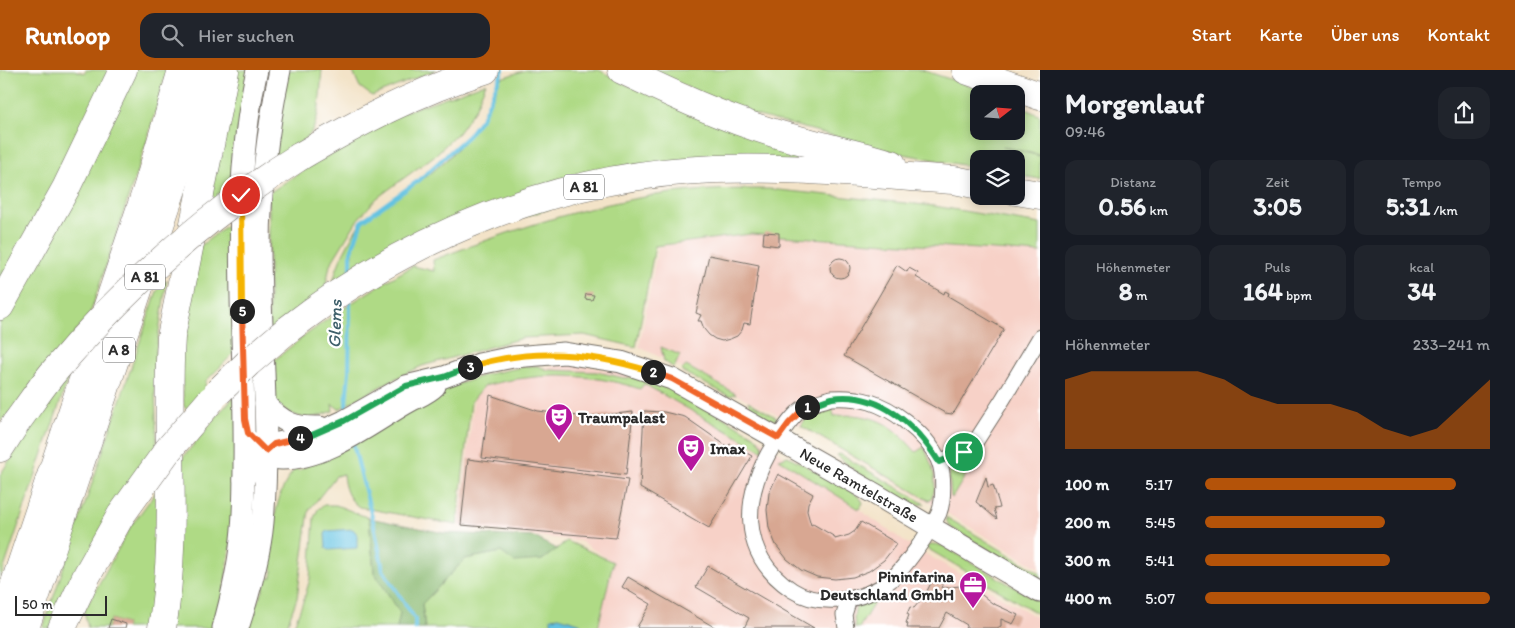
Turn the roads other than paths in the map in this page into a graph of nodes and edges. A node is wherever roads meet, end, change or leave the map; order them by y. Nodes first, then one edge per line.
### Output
1 (123, 70) edge
2 (182, 70) edge
3 (208, 70) edge
4 (225, 70) edge
5 (257, 70) edge
6 (280, 70) edge
7 (622, 70) edge
8 (966, 70) edge
9 (1004, 70) edge
10 (474, 73) edge
11 (1040, 90) edge
12 (1040, 96) edge
13 (966, 183) edge
14 (1025, 192) edge
15 (1040, 195) edge
16 (0, 306) edge
17 (1040, 337) edge
18 (265, 404) junction
19 (245, 419) junction
20 (331, 436) junction
21 (778, 438) junction
22 (0, 448) edge
23 (266, 451) junction
24 (297, 457) junction
25 (939, 462) junction
26 (244, 479) junction
27 (263, 524) junction
28 (930, 527) junction
29 (1040, 592) edge
30 (849, 599) junction
31 (0, 628) edge
32 (25, 628) edge
33 (62, 628) edge
34 (162, 628) edge
35 (224, 628) edge
36 (238, 628) edge
37 (846, 628) edge

1 - 16 highway
2 - 31 highway, A 8
3 - 32 highway, A 8
4 - 34 highway
5 - 19 main road
6 - 18 main road
7 - 13 highway, A 81
8 - 12 highway
9 - 11 highway
10 - 22 highway, A 81, bridge
13 - 33 highway, A 81, bridge
14 - 15 highway
17 - 25 street
18 - 20 main road
18 - 23 main road
19 - 23 main road
19 - 26 main road
20 - 21 main road, Neue Ramtelstraße
20 - 23 main road, Neue Ramtelstraße
20 - 24 main road, Neue Ramtelstraße
21 - 25 street
21 - 28 main road, Neue Ramtelstraße
21 - 30 street
23 - 24 main road, Neue Ramtelstraße
23 - 26 main road
23 - 27 main road
24 - 27 main road
25 - 28 street
26 - 35 main road
27 - 36 main road
28 - 29 main road, Neue Ramtelstraße
28 - 30 street
30 - 37 street

